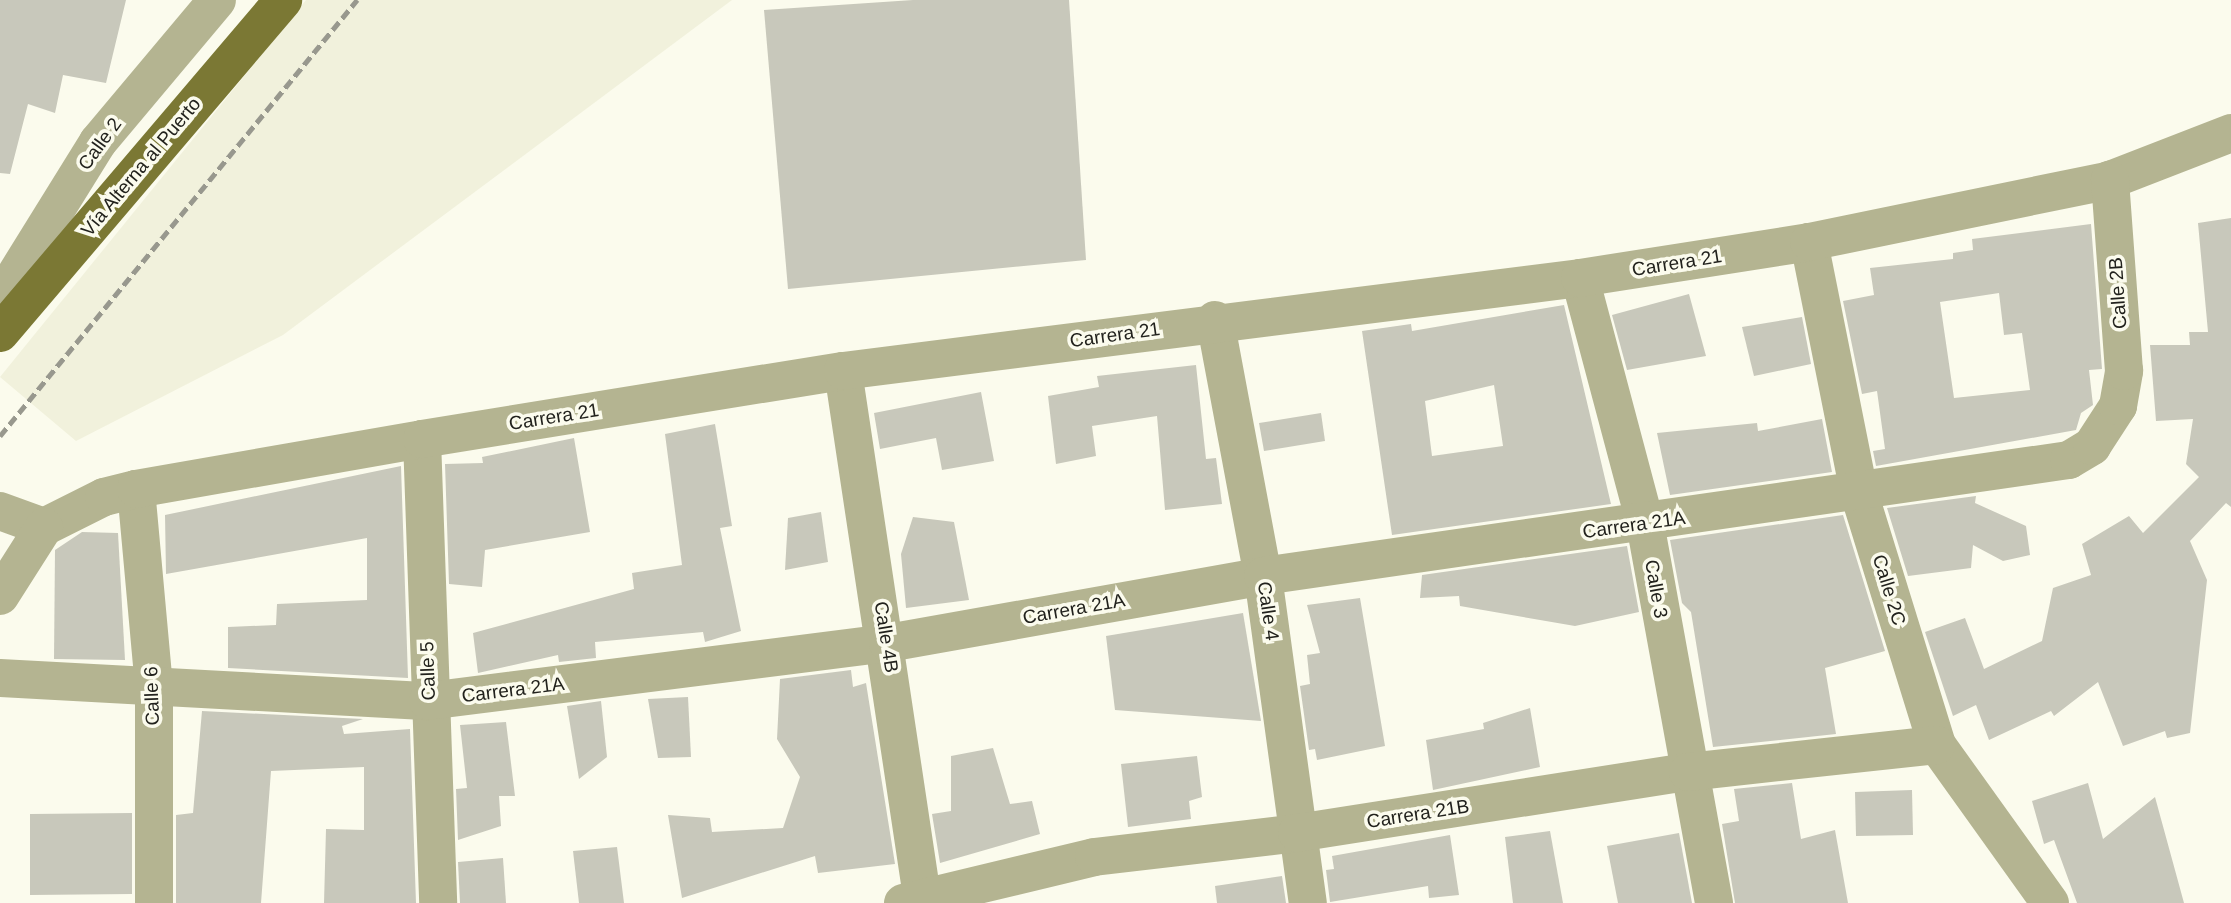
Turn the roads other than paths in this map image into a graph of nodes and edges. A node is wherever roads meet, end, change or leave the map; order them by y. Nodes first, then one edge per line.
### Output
1 (217, 0) edge
2 (283, 0) edge
3 (2231, 133) edge
4 (2110, 180) junction
5 (1809, 242) junction
6 (1580, 278) junction
7 (0, 300) edge
8 (1215, 320) junction
9 (0, 333) edge
10 (844, 371) junction
11 (2118, 406) joint
12 (422, 439) junction
13 (136, 489) junction
14 (1859, 493) junction
15 (0, 511) edge
16 (1644, 523) junction
17 (44, 527) junction
18 (1263, 576) junction
19 (0, 596) edge
20 (888, 643) junction
21 (0, 678) edge
22 (154, 688) junction
23 (428, 701) junction
24 (1937, 746) junction
25 (1688, 772) junction
26 (1297, 833) junction
27 (916, 902) edge
28 (154, 903) edge
29 (438, 903) edge
30 (1308, 903) edge
31 (1714, 903) edge
32 (2050, 903) edge

1 - 7 street, Calle 2
2 - 9 main road, Vía Alterna al Puerto
3 - 4 street, Carrera 21
4 - 5 street, Carrera 21
4 - 11 street, Calle 2B
5 - 6 street, Carrera 21
5 - 14 street, Calle 2C
6 - 8 street, Carrera 21
6 - 16 street, Calle 3
8 - 10 street, Carrera 21
8 - 18 street, Calle 4
10 - 12 street, Carrera 21
10 - 20 street, Calle 4B
11 - 14 street, Carrera 21A
12 - 13 street, Carrera 21
12 - 23 street, Calle 5
13 - 17 street, Carrera 21
13 - 22 street, Calle 6
14 - 16 street, Carrera 21A
14 - 24 street, Calle 2C
15 - 17 street
16 - 18 street, Carrera 21A
16 - 25 street, Calle 3
17 - 19 street
18 - 20 street, Carrera 21A
18 - 26 street, Calle 4
20 - 23 street, Carrera 21A
20 - 27 street, Calle 4B
21 - 22 street, Carrera 21A
22 - 23 street, Carrera 21A
22 - 28 street, Calle 6
23 - 29 street, Calle 5
24 - 25 street, Carrera 21B
24 - 32 street, Calle 2C
25 - 26 street, Carrera 21B
25 - 31 street, Calle 3
26 - 27 street, Carrera 21B
26 - 30 street, Calle 4

